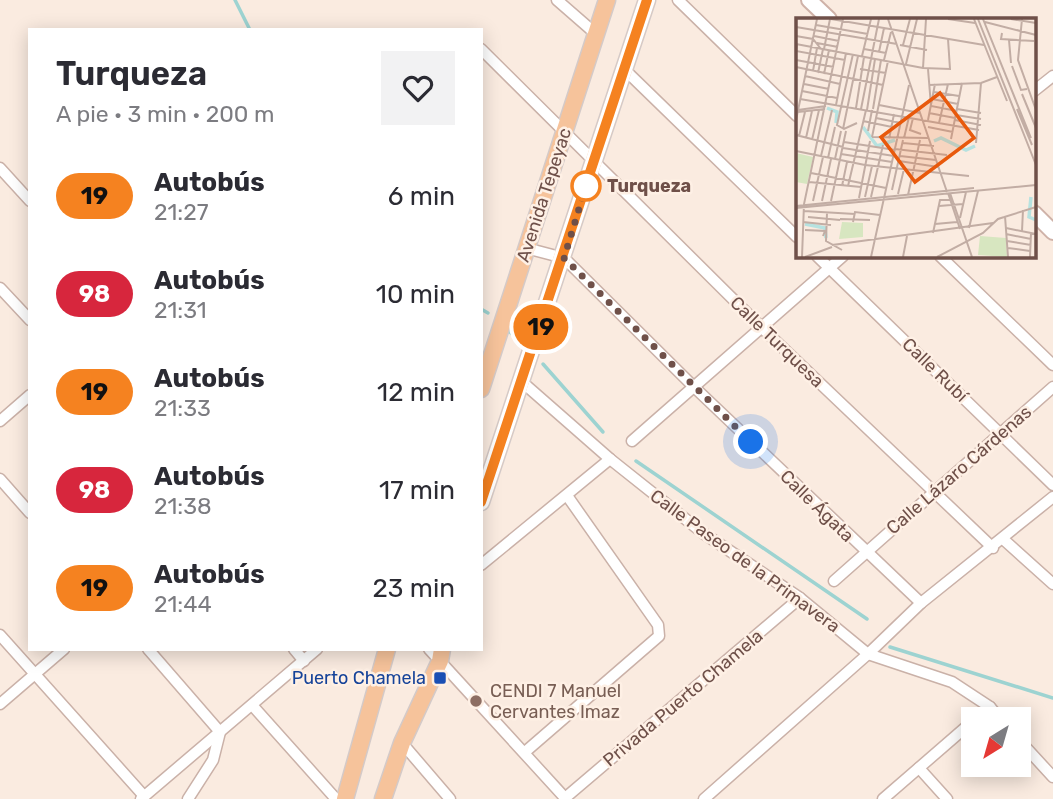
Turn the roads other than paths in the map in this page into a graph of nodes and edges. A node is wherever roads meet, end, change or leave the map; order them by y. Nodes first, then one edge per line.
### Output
1 (557, 0) edge
2 (607, 0) edge
3 (647, 0) edge
4 (678, 0) edge
5 (809, 0) edge
6 (828, 18) edge
7 (596, 34) junction
8 (483, 51) edge
9 (624, 69) junction
10 (1053, 76) edge
11 (1036, 89) edge
12 (796, 115) edge
13 (565, 132) junction
14 (594, 161) junction
15 (0, 168) edge
16 (28, 199) edge
17 (1036, 216) edge
18 (1053, 232) edge
19 (796, 236) edge
20 (526, 248) junction
21 (818, 257) edge
22 (842, 257) edge
23 (941, 257) edge
24 (564, 258) junction
25 (830, 268) junction
26 (0, 288) edge
27 (28, 318) edge
28 (762, 328) junction
29 (1053, 365) edge
30 (522, 381) junction
31 (483, 383) edge
32 (694, 387) junction
33 (1053, 387) edge
34 (28, 396) edge
35 (2, 416) edge
36 (1000, 432) junction
37 (632, 441) dead end
38 (610, 460) junction
39 (0, 479) edge
40 (1053, 485) edge
41 (933, 491) junction
42 (483, 496) edge
43 (568, 497) junction
44 (1053, 497) edge
45 (28, 511) edge
46 (1003, 539) junction
47 (993, 548) junction
48 (865, 552) junction
49 (483, 563) edge
50 (834, 582) dead end
51 (1053, 584) edge
52 (800, 598) junction
53 (920, 603) junction
54 (0, 635) edge
55 (62, 651) edge
56 (150, 651) edge
57 (295, 651) edge
58 (315, 651) edge
59 (386, 651) edge
60 (437, 653) edge
61 (868, 654) junction
62 (304, 661) junction
63 (35, 674) junction
64 (0, 704) edge
65 (252, 705) junction
66 (989, 707) edge
67 (961, 731) edge
68 (220, 732) junction
69 (402, 743) junction
70 (525, 752) junction
71 (1031, 753) edge
72 (919, 768) junction
73 (1053, 777) edge
74 (142, 798) edge
75 (188, 799) edge
76 (337, 799) edge
77 (345, 799) edge
78 (383, 799) edge
79 (450, 799) edge
80 (566, 799) edge
81 (705, 799) edge
82 (883, 799) edge
83 (947, 799) edge

1 - 7 street
2 - 7 main road, Avenida Tepeyac
3 - 9 main road, Avenida Tepeyac
4 - 12 street
5 - 6 street
7 - 13 main road, Avenida Tepeyac
8 - 13 street, Calle Turquesa
9 - 14 main road, Avenida Tepeyac
9 - 19 street
10 - 11 street
13 - 14 street, Calle Turquesa
13 - 20 main road, Avenida Tepeyac
14 - 24 main road, Avenida Tepeyac
14 - 28 street, Calle Turquesa
15 - 16 street
17 - 18 street
20 - 24 street
20 - 31 main road, Avenida Tepeyac
21 - 25 street, Calle Rubí
22 - 25 street
23 - 29 street
24 - 30 main road, Avenida Tepeyac
24 - 32 street, Calle Ágata
25 - 28 street
25 - 36 street, Calle Rubí
26 - 27 street
28 - 32 street
28 - 41 street, Calle Turquesa
30 - 38 street, Calle Paseo de la Primavera
30 - 42 main road, Avenida Tepeyac
32 - 37 street
32 - 48 street, Calle Ágata
33 - 36 street, Calle Lázaro Cárdenas
34 - 35 street
36 - 40 street, Calle Rubí
36 - 41 street, Calle Lázaro Cárdenas
38 - 43 street
38 - 52 street, Calle Paseo de la Primavera
39 - 45 street
41 - 47 street, Calle Turquesa
41 - 48 street, Calle Lázaro Cárdenas
43 - 49 street
43 - 70 street
44 - 46 street
46 - 47 street
46 - 51 street
47 - 53 street
48 - 50 street, Calle Lázaro Cárdenas
48 - 53 street, Calle Ágata
52 - 61 street, Calle Paseo de la Primavera
52 - 80 street, Privada Puerto Chamela
53 - 61 street
54 - 63 street
55 - 63 street
56 - 68 street
57 - 62 street
58 - 62 street
59 - 77 main road
60 - 69 main road
60 - 70 street
61 - 66 street, Calle Paseo de la Primavera
61 - 81 street
62 - 65 street
63 - 64 street
63 - 74 street
65 - 68 street
65 - 76 street
67 - 72 street
68 - 74 street
68 - 75 street
69 - 78 main road
69 - 79 street
70 - 80 street
71 - 73 street
72 - 82 street
72 - 83 street

